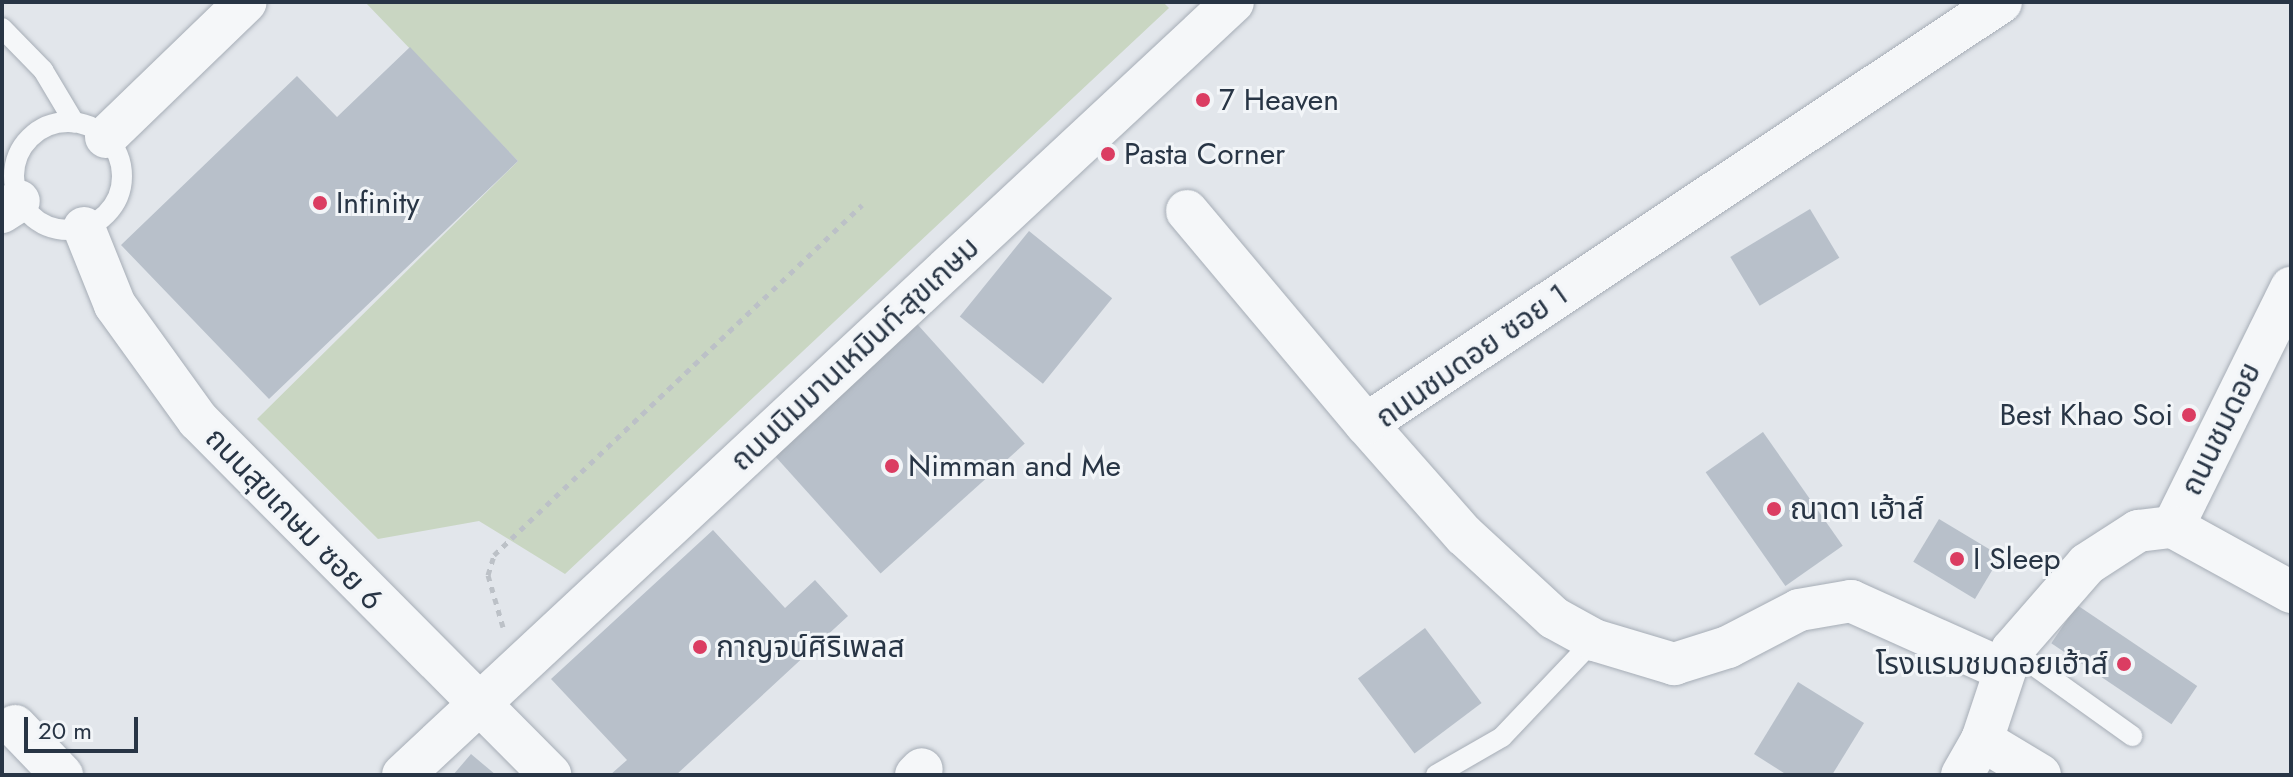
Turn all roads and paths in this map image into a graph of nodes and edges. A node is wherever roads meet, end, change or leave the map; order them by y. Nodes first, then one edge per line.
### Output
1 (246, 2) edge
2 (1233, 2) edge
3 (2001, 2) edge
4 (2, 28) edge
5 (90, 129) junction
6 (862, 205) dead end
7 (11, 206) edge
8 (1187, 211) dead end
9 (84, 228) junction
10 (2291, 288) edge
11 (1366, 424) junction
12 (2173, 527) junction
13 (2291, 592) edge
14 (1594, 640) junction
15 (2007, 660) junction
16 (518, 668) junction
17 (477, 707) junction
18 (15, 726) dead end
19 (2132, 736) dead end
20 (1972, 757) edge
21 (62, 775) edge
22 (403, 775) edge
23 (550, 775) edge
24 (1436, 775) edge
25 (2040, 775) edge

1 - 5 street
2 - 16 street, ถนนนิมมานเหมินท์-สุขเกษม
3 - 11 street, ถนนชมดอย ซอย 1
4 - 5 lane
5 - 7 lane
5 - 9 lane
6 - 16 path
7 - 9 lane
8 - 11 street
9 - 17 street, ถนนสุขเกษม ซอย 6
10 - 12 street, ถนนชมดอย
11 - 14 street, ถนนชมดอย ซอย 1
12 - 13 street
12 - 15 street
14 - 15 street, ถนนชมดอย ซอย 1
14 - 24 lane
15 - 19 lane
15 - 20 street
16 - 17 street, ถนนนิมมานเหมินท์-สุขเกษม
17 - 22 street, ถนนนิมมานเหมินท์-สุขเกษม
17 - 23 street, ถนนสุขเกษม ซอย 6
18 - 21 street
20 - 25 street

